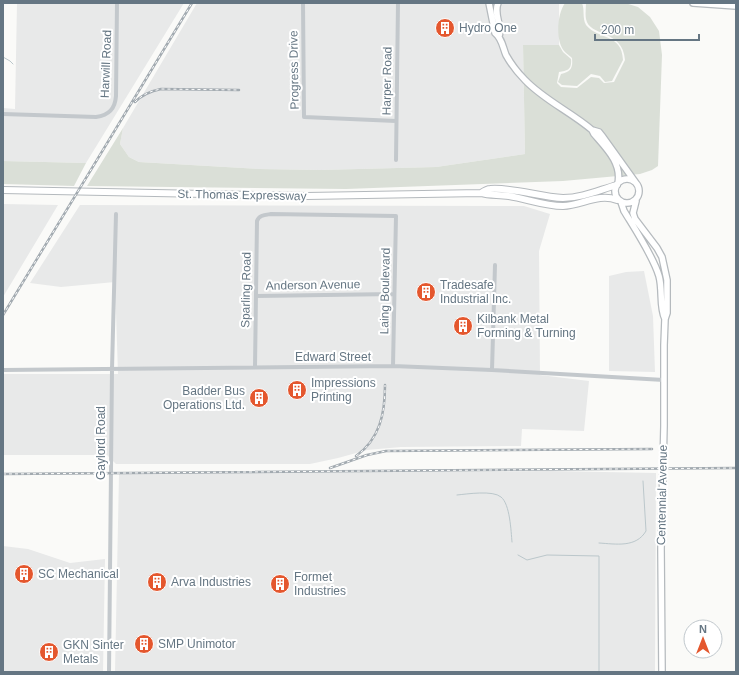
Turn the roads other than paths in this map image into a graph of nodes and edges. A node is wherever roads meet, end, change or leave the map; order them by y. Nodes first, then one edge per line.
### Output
1 (117, 3) edge
2 (303, 3) edge
3 (398, 3) edge
4 (489, 3) edge
5 (498, 3) edge
6 (693, 3) edge
7 (736, 6) edge
8 (499, 36) junction
9 (3, 114) edge
10 (396, 121) junction
11 (592, 130) junction
12 (396, 160) dead end
13 (636, 183) junction
14 (617, 184) junction
15 (3, 190) edge
16 (481, 193) junction
17 (619, 201) junction
18 (636, 201) junction
19 (116, 214) dead end
20 (262, 216) joint
21 (495, 265) dead end
22 (394, 294) junction
23 (256, 296) junction
24 (665, 318) junction
25 (393, 366) junction
26 (255, 367) junction
27 (112, 369) junction
28 (3, 370) edge
29 (492, 370) junction
30 (664, 380) junction
31 (109, 672) edge
32 (662, 672) edge

1 - 9 street, Harwill Road
2 - 10 street, Progress Drive
3 - 10 street, Harper Road
4 - 8 main road
5 - 8 main road
6 - 7 main road
8 - 11 main road
10 - 12 street, Harper Road
11 - 13 main road
11 - 14 main road
13 - 14 main road
13 - 18 main road
14 - 16 highway, St. Thomas Expressway
14 - 17 main road
15 - 16 highway, St. Thomas Expressway
16 - 17 highway, St. Thomas Expressway
17 - 18 main road
17 - 24 main road, Centennial Avenue
18 - 24 main road, Centennial Avenue
19 - 27 street, Gaylord Road
20 - 22 street, Laing Boulevard
20 - 23 street, Sparling Road
21 - 29 street
22 - 23 street, Anderson Avenue
22 - 25 street, Laing Boulevard
23 - 26 street, Sparling Road
24 - 30 main road, Centennial Avenue
25 - 26 street, Edward Street
25 - 29 street, Edward Street
26 - 27 street, Edward Street
27 - 28 street, Edward Street
27 - 31 street, Gaylord Road
29 - 30 street, Edward Street
30 - 32 main road, Centennial Avenue

